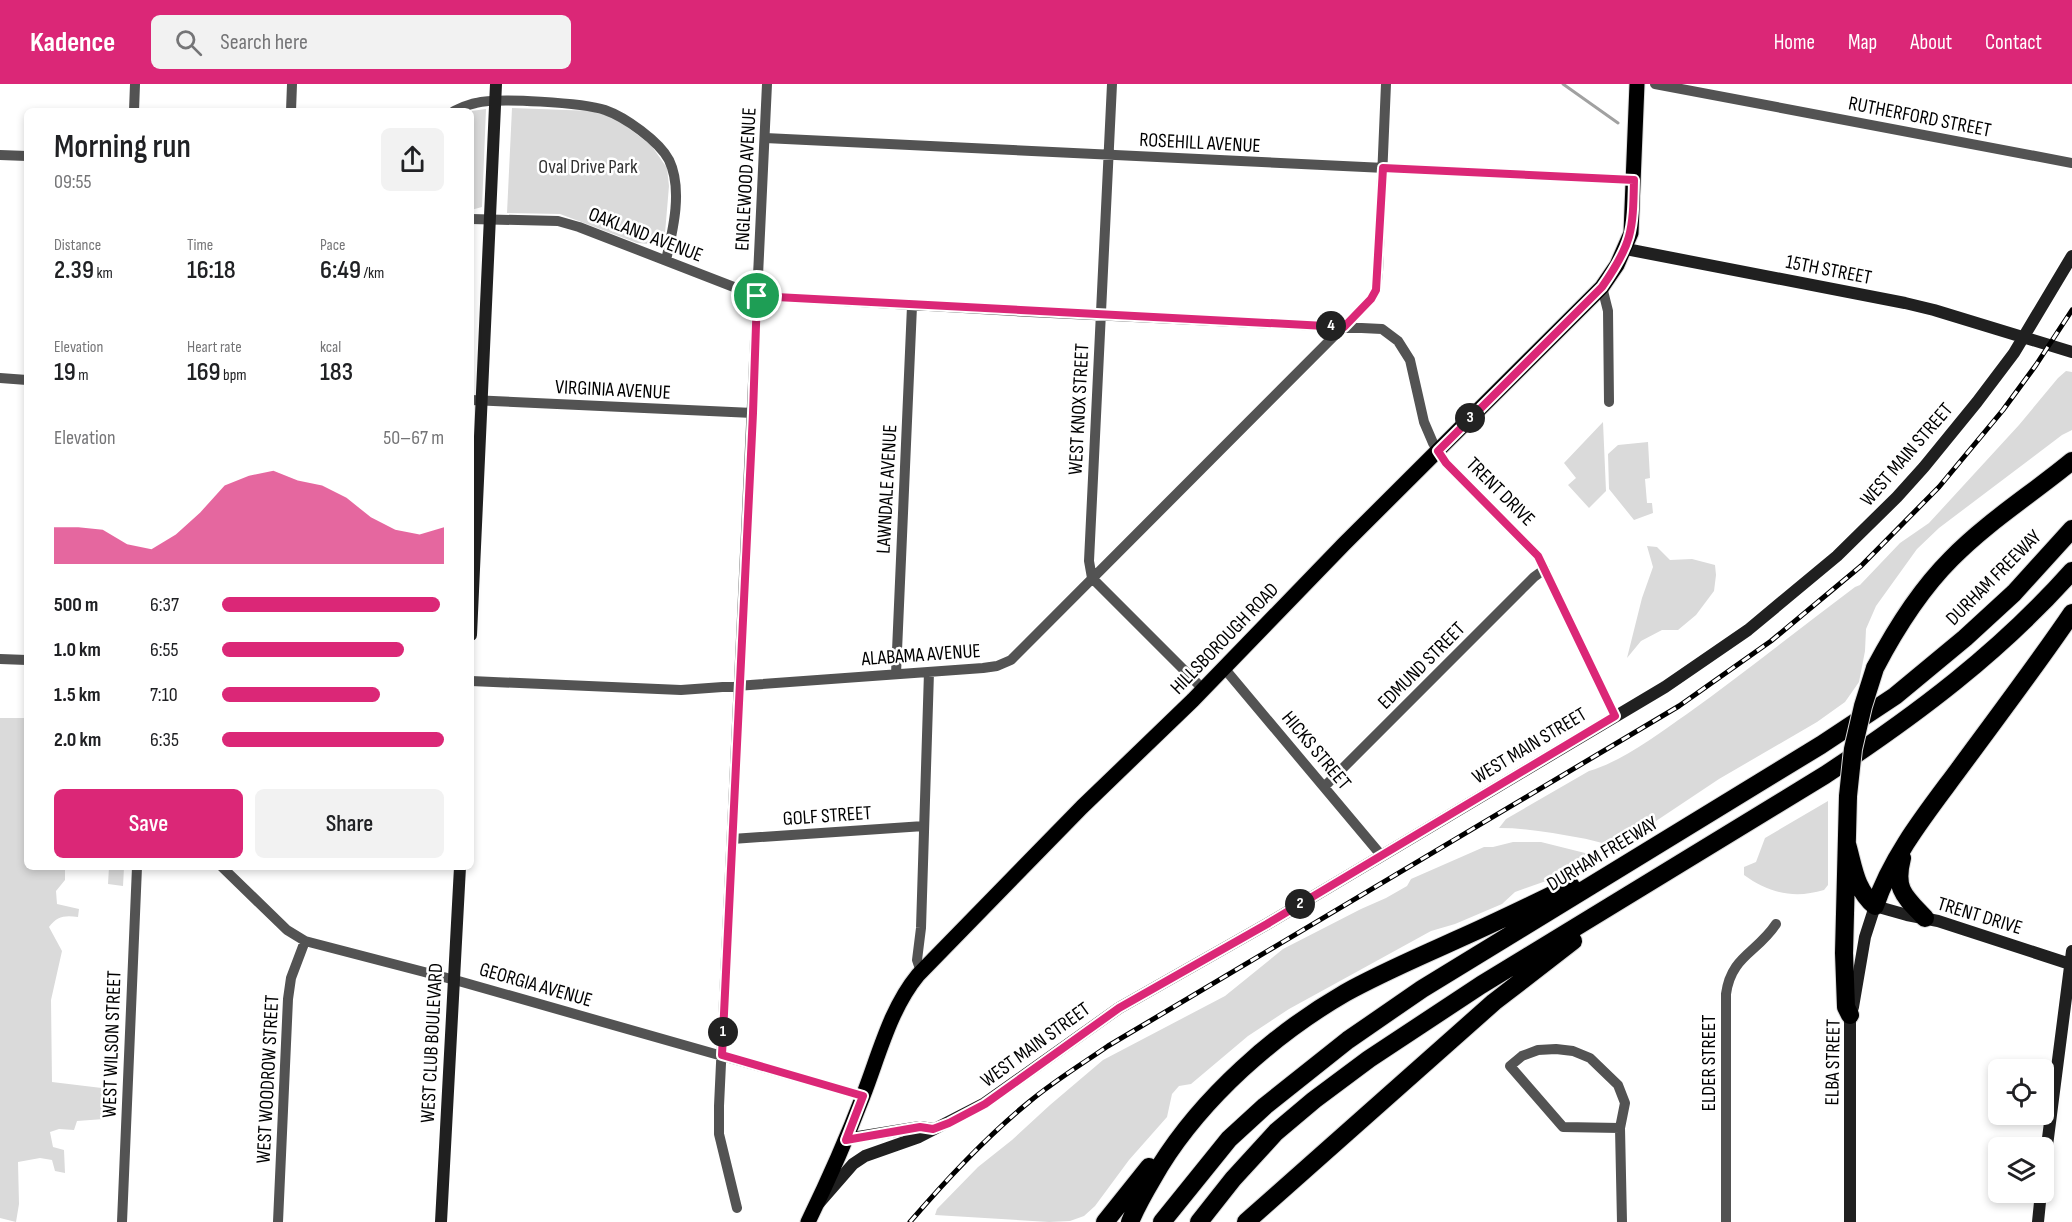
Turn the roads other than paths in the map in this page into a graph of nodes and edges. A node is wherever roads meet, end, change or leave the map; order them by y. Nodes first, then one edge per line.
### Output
1 (135, 84) edge
2 (292, 84) edge
3 (496, 84) edge
4 (767, 84) edge
5 (1112, 84) edge
6 (1386, 84) edge
7 (1637, 84) edge
8 (1655, 84) edge
9 (495, 101) junction
10 (134, 108) edge
11 (291, 108) edge
12 (462, 108) edge
13 (765, 138) junction
14 (0, 155) edge
15 (24, 156) edge
16 (1108, 156) junction
17 (2072, 164) edge
18 (1383, 168) junction
19 (1634, 180) junction
20 (474, 219) edge
21 (490, 219) junction
22 (1626, 249) junction
23 (2072, 256) edge
24 (666, 260) junction
25 (1602, 287) junction
26 (757, 296) junction
27 (912, 306) junction
28 (1100, 314) junction
29 (1344, 327) junction
30 (2023, 336) junction
31 (2072, 352) edge
32 (0, 378) edge
33 (24, 380) edge
34 (476, 401) edge
35 (1609, 402) dead end
36 (753, 413) junction
37 (1438, 451) junction
38 (2072, 461) edge
39 (474, 495) edge
40 (2072, 529) edge
41 (1545, 569) junction
42 (2072, 571) edge
43 (1092, 578) junction
44 (2072, 613) edge
45 (0, 659) edge
46 (24, 660) edge
47 (1224, 668) junction
48 (929, 672) junction
49 (896, 674) junction
50 (474, 681) edge
51 (739, 685) junction
52 (1204, 690) junction
53 (1615, 716) junction
54 (1324, 787) junction
55 (924, 826) junction
56 (732, 839) junction
57 (1848, 844) junction
58 (1905, 846) junction
59 (1650, 851) junction
60 (1381, 855) junction
61 (137, 870) edge
62 (225, 870) edge
63 (460, 870) edge
64 (1647, 883) junction
65 (1875, 906) junction
66 (1925, 918) junction
67 (1776, 924) dead end
68 (305, 941) junction
69 (2072, 951) edge
70 (2071, 965) edge
71 (923, 970) junction
72 (455, 980) junction
73 (1850, 1016) junction
74 (722, 1055) junction
75 (863, 1096) junction
76 (1620, 1128) junction
77 (933, 1129) junction
78 (1183, 1131) junction
79 (2048, 1137) edge
80 (846, 1140) junction
81 (2041, 1203) edge
82 (737, 1208) dead end
83 (811, 1215) edge
84 (122, 1222) edge
85 (278, 1222) edge
86 (441, 1222) edge
87 (1105, 1222) edge
88 (1130, 1222) edge
89 (1162, 1222) edge
90 (1199, 1222) edge
91 (1246, 1222) edge
92 (1622, 1222) edge
93 (1726, 1222) edge
94 (1850, 1222) edge
95 (2038, 1222) edge

1 - 10 street
2 - 11 street
3 - 9 main road
4 - 13 street, ENGLEWOOD AVENUE
5 - 16 street, WEST KNOX STREET
6 - 18 street, ALABAMA AVENUE
7 - 19 main road, HILLSBOROUGH ROAD
8 - 17 street, RUTHERFORD STREET
9 - 12 street
9 - 21 main road
9 - 24 street
13 - 16 street, ROSEHILL AVENUE
13 - 26 street, ENGLEWOOD AVENUE
14 - 15 street
16 - 18 street, ROSEHILL AVENUE
16 - 28 street, WEST KNOX STREET
18 - 19 street, ROSEHILL AVENUE
18 - 29 street, ALABAMA AVENUE
19 - 22 main road, HILLSBOROUGH ROAD
20 - 21 street, OAKLAND AVENUE
21 - 24 street, OAKLAND AVENUE
21 - 34 main road
22 - 25 main road, HILLSBOROUGH ROAD
22 - 30 main road, 15TH STREET
23 - 30 main road, WEST MAIN STREET
24 - 26 street, OAKLAND AVENUE
25 - 35 street
25 - 37 main road, HILLSBOROUGH ROAD
26 - 27 street, OAKLAND AVENUE
26 - 36 street, ENGLEWOOD AVENUE
27 - 28 street, OAKLAND AVENUE
27 - 49 street, LAWNDALE AVENUE
28 - 29 street, OAKLAND AVENUE
28 - 43 street, WEST KNOX STREET
29 - 37 street, TRENT DRIVE
29 - 43 street, ALABAMA AVENUE
30 - 31 main road, 15TH STREET
30 - 53 main road, WEST MAIN STREET
32 - 33 street
34 - 36 street, VIRGINIA AVENUE
34 - 39 main road
36 - 51 street, ENGLEWOOD AVENUE
37 - 41 street, TRENT DRIVE
37 - 47 main road, HILLSBOROUGH ROAD
38 - 57 highway, bridge
40 - 59 highway, DURHAM FREEWAY
41 - 53 street, TRENT DRIVE
41 - 54 street, EDMUND STREET
42 - 64 highway
43 - 48 street, ALABAMA AVENUE
43 - 52 street
44 - 58 highway
45 - 46 street
47 - 52 main road, HILLSBOROUGH ROAD
47 - 54 street, HICKS STREET
48 - 49 street, ALABAMA AVENUE
48 - 55 street
49 - 51 street, ALABAMA AVENUE
50 - 51 street, ALABAMA AVENUE
51 - 56 street, ENGLEWOOD AVENUE
52 - 71 main road, HILLSBOROUGH ROAD
53 - 60 main road, WEST MAIN STREET
54 - 60 street, HICKS STREET
55 - 56 street, GOLF STREET
55 - 71 street
56 - 74 street, ENGLEWOOD AVENUE
57 - 65 highway
57 - 73 highway
58 - 65 highway
58 - 66 highway
59 - 78 highway
59 - 89 highway, DURHAM FREEWAY
60 - 77 main road, WEST MAIN STREET
61 - 84 street, WEST WILSON STREET
62 - 68 street, GEORGIA AVENUE
63 - 72 main road, WEST CLUB BOULEVARD
64 - 90 highway
64 - 91 highway
65 - 66 main road, TRENT DRIVE
65 - 73 main road, ELBA STREET
66 - 70 main road, TRENT DRIVE
67 - 93 street, ELDER STREET
68 - 72 street, GEORGIA AVENUE
68 - 85 street, WEST WOODROW STREET
69 - 70 main road
70 - 79 main road
71 - 75 main road, HILLSBOROUGH ROAD
72 - 74 street, GEORGIA AVENUE
72 - 86 main road, WEST CLUB BOULEVARD
73 - 94 main road, ELBA STREET
74 - 75 street, GEORGIA AVENUE
74 - 82 street, ENGLEWOOD AVENUE
75 - 80 main road, HILLSBOROUGH ROAD
76 - 76 street
76 - 92 street
77 - 80 main road, WEST MAIN STREET
77 - 83 main road, WEST MAIN STREET
78 - 87 highway
78 - 88 highway
80 - 83 main road, HILLSBOROUGH ROAD
81 - 95 main road

